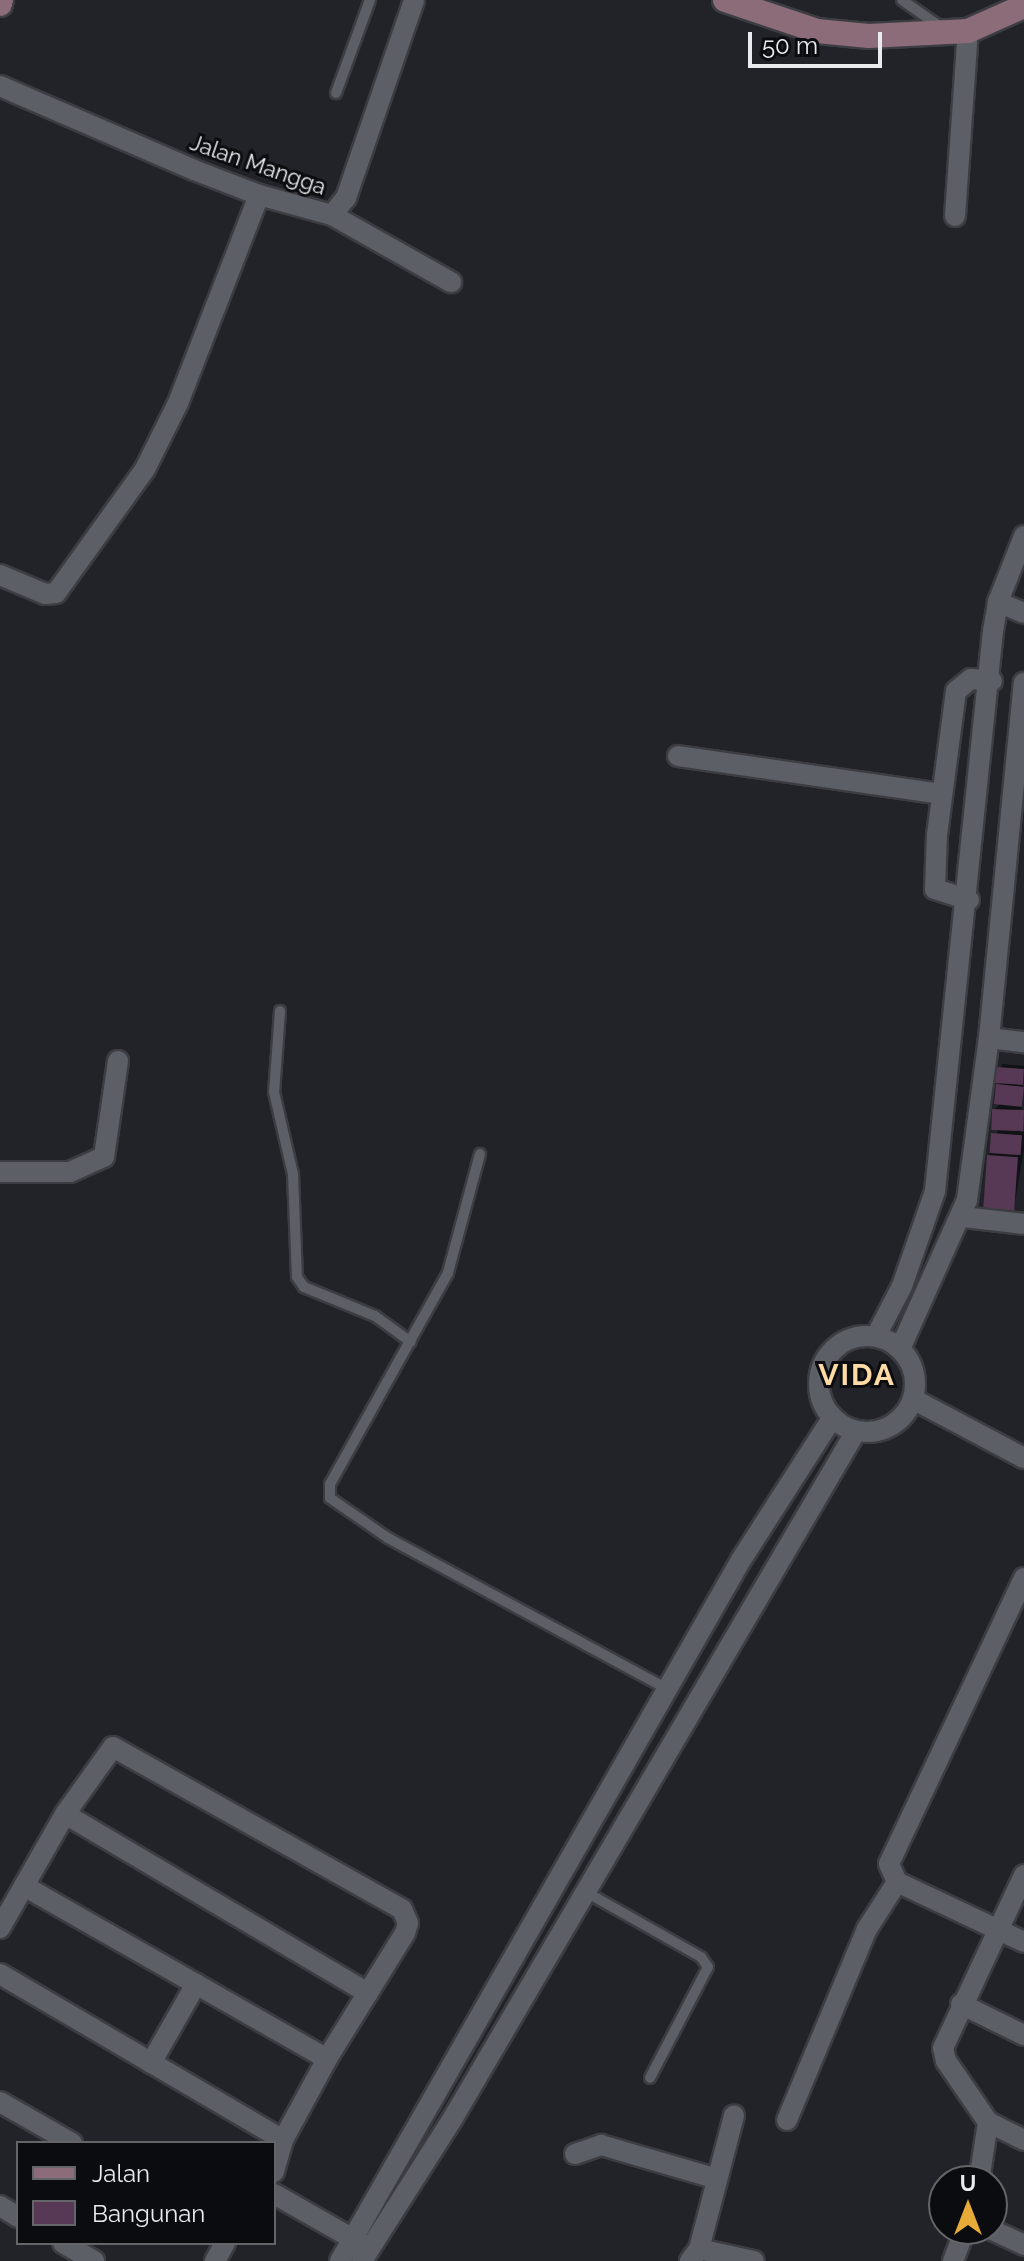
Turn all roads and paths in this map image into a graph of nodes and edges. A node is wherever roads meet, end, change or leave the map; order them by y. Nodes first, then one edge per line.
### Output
1 (370, 0) edge
2 (414, 0) edge
3 (725, 0) edge
4 (902, 0) edge
5 (1024, 6) edge
6 (959, 32) junction
7 (0, 86) edge
8 (336, 93) dead end
9 (259, 195) junction
10 (332, 215) junction
11 (955, 216) dead end
12 (451, 282) dead end
13 (1024, 536) edge
14 (0, 575) edge
15 (998, 602) junction
16 (1024, 613) edge
17 (992, 681) junction
18 (1024, 683) edge
19 (678, 756) dead end
20 (941, 794) junction
21 (969, 900) junction
22 (280, 1011) dead end
23 (989, 1038) junction
24 (1024, 1042) edge
25 (118, 1061) dead end
26 (480, 1154) dead end
27 (0, 1172) edge
28 (927, 1213) junction
29 (962, 1219) junction
30 (1024, 1224) edge
31 (876, 1336) junction
32 (411, 1342) junction
33 (900, 1349) junction
34 (913, 1399) junction
35 (832, 1418) junction
36 (856, 1431) junction
37 (1024, 1458) edge
38 (1024, 1578) edge
39 (667, 1689) junction
40 (65, 1814) junction
41 (1024, 1875) edge
42 (897, 1882) junction
43 (24, 1886) junction
44 (586, 1892) junction
45 (0, 1928) edge
46 (997, 1929) junction
47 (1024, 1942) edge
48 (0, 1974) edge
49 (196, 1984) junction
50 (368, 1993) junction
51 (961, 2004) junction
52 (1024, 2035) edge
53 (327, 2059) junction
54 (151, 2063) junction
55 (650, 2078) dead end
56 (0, 2102) edge
57 (734, 2116) dead end
58 (787, 2120) dead end
59 (988, 2122) junction
60 (283, 2140) junction
61 (1024, 2140) edge
62 (68, 2141) edge
63 (575, 2154) dead end
64 (276, 2165) edge
65 (981, 2165) edge
66 (717, 2179) junction
67 (276, 2195) edge
68 (350, 2238) junction
69 (66, 2245) edge
70 (366, 2254) edge
71 (694, 2255) edge
72 (94, 2261) edge
73 (340, 2261) edge
74 (754, 2261) edge

1 - 8 lane
2 - 10 street, Jalan Mangga
3 - 6 main road
4 - 6 lane
5 - 6 main road
6 - 11 street
7 - 9 street, Jalan Mangga
9 - 10 street, Jalan Mangga
9 - 14 street
10 - 12 street
13 - 15 street
15 - 16 street
15 - 17 street
17 - 20 street
17 - 21 street
18 - 23 street
19 - 20 street
20 - 21 street
21 - 28 street
22 - 32 lane
23 - 24 street
23 - 29 street
25 - 27 street
26 - 32 lane
28 - 29 street
28 - 31 street
29 - 30 street
29 - 33 street
31 - 33 street
31 - 35 street
32 - 39 lane
33 - 34 street
34 - 36 street
34 - 37 street
35 - 36 street
35 - 39 street
36 - 44 street
38 - 42 street
39 - 68 street
40 - 43 street
40 - 50 street
40 - 50 street
41 - 46 street
42 - 46 street
42 - 58 street
43 - 45 street
43 - 49 street
44 - 55 lane
44 - 70 street
46 - 47 street
46 - 51 street
48 - 54 street
49 - 53 street
49 - 54 street
50 - 53 street
51 - 52 street
51 - 59 street
53 - 60 street
54 - 60 street
56 - 62 street
57 - 66 street
59 - 61 street
59 - 65 street
60 - 64 street
63 - 66 street
66 - 71 street
67 - 68 street
68 - 70 street
68 - 73 street
69 - 72 street
71 - 74 street

